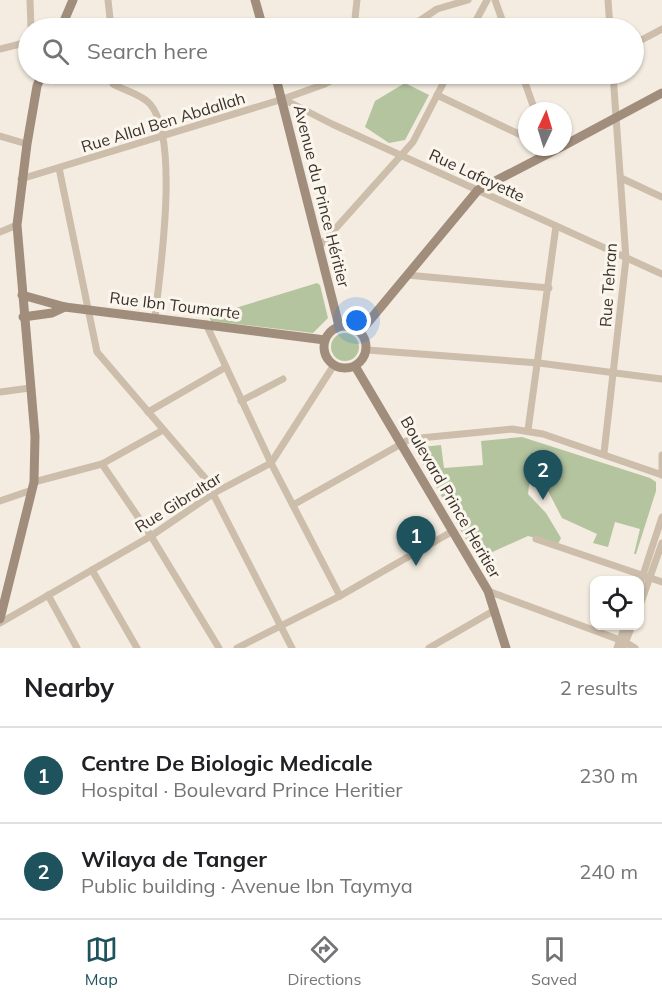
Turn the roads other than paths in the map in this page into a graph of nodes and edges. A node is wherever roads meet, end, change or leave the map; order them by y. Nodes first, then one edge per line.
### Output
1 (30, 0) edge
2 (73, 0) edge
3 (108, 0) edge
4 (255, 0) edge
5 (357, 0) edge
6 (468, 0) edge
7 (487, 0) edge
8 (495, 0) edge
9 (608, 0) edge
10 (31, 18) edge
11 (65, 18) edge
12 (110, 18) edge
13 (260, 18) edge
14 (355, 18) edge
15 (424, 18) edge
16 (477, 18) edge
17 (501, 18) edge
18 (609, 18) edge
19 (662, 29) edge
20 (644, 38) edge
21 (18, 44) edge
22 (0, 49) edge
23 (113, 84) edge
24 (278, 84) edge
25 (325, 84) edge
26 (443, 84) edge
27 (526, 84) edge
28 (614, 84) edge
29 (37, 86) edge
30 (437, 95) junction
31 (660, 96) edge
32 (283, 99) junction
33 (533, 102) edge
34 (616, 118) junction
35 (518, 134) edge
36 (164, 135) junction
37 (0, 136) edge
38 (572, 141) edge
39 (27, 144) junction
40 (401, 156) junction
41 (536, 156) edge
42 (59, 168) junction
43 (21, 178) junction
44 (621, 178) junction
45 (478, 190) junction
46 (662, 196) edge
47 (17, 225) junction
48 (556, 226) junction
49 (0, 232) edge
50 (319, 247) junction
51 (626, 259) junction
52 (662, 274) edge
53 (407, 275) junction
54 (549, 288) junction
55 (22, 295) junction
56 (65, 307) junction
57 (89, 309) junction
58 (24, 317) junction
59 (155, 317) junction
60 (206, 324) junction
61 (339, 326) junction
62 (360, 332) junction
63 (325, 340) junction
64 (366, 350) junction
65 (539, 363) junction
66 (334, 365) junction
67 (355, 366) junction
68 (226, 367) junction
69 (614, 372) junction
70 (283, 379) dead end
71 (662, 379) edge
72 (30, 388) junction
73 (0, 392) edge
74 (241, 401) junction
75 (148, 412) junction
76 (163, 430) junction
77 (528, 430) junction
78 (402, 443) junction
79 (604, 453) junction
80 (662, 455) edge
81 (272, 463) junction
82 (102, 464) junction
83 (662, 475) edge
84 (33, 486) junction
85 (214, 493) junction
86 (0, 501) edge
87 (293, 505) junction
88 (662, 518) edge
89 (453, 531) junction
90 (151, 536) junction
91 (536, 539) dead end
92 (662, 543) edge
93 (92, 570) junction
94 (646, 576) junction
95 (644, 578) edge
96 (662, 582) edge
97 (644, 584) edge
98 (488, 591) junction
99 (48, 595) junction
100 (340, 596) junction
101 (495, 610) junction
102 (0, 619) edge
103 (0, 623) edge
104 (281, 628) junction
105 (624, 630) edge
106 (630, 630) edge
107 (621, 645) edge
108 (77, 648) edge
109 (137, 648) edge
110 (219, 648) edge
111 (237, 648) edge
112 (292, 648) edge
113 (429, 648) edge
114 (506, 648) edge
115 (635, 648) edge

1 - 10 street
2 - 11 street
3 - 12 street
4 - 13 street
5 - 14 street
6 - 15 street
7 - 16 street
8 - 17 street
9 - 18 street
19 - 20 street
21 - 22 street
23 - 36 street
24 - 32 street, Avenue du Prince Héritier
25 - 32 street, Rue Allal Ben Abdallah
26 - 30 street
27 - 33 street
28 - 34 street, Rue Tehran
29 - 39 street
30 - 35 street
30 - 40 street
31 - 34 street
32 - 36 street, Rue Allal Ben Abdallah
32 - 40 street, Rue Lafayette
32 - 50 street, Avenue du Prince Héritier
34 - 38 street
34 - 44 street, Rue Tehran
36 - 42 street, Rue Allal Ben Abdallah
36 - 59 street
37 - 39 street
39 - 43 street
40 - 45 street, Rue Lafayette
40 - 50 street
41 - 45 street
42 - 43 street, Rue Allal Ben Abdallah
42 - 57 street
43 - 47 street
44 - 46 street
44 - 51 street, Rue Tehran
45 - 48 street, Rue Lafayette
45 - 53 street
47 - 49 street
47 - 55 street
48 - 51 street, Rue Lafayette
48 - 54 street
50 - 61 street, Avenue du Prince Héritier
51 - 52 street, Rue Lafayette
51 - 69 street, Rue Tehran
53 - 54 street
53 - 62 street
54 - 65 street
55 - 56 street, Rue Ibn Toumarte
55 - 58 street
56 - 57 street, Rue Ibn Toumarte
56 - 58 street
57 - 59 street, Rue Ibn Toumarte
57 - 75 street
58 - 72 street
59 - 60 street, Rue Ibn Toumarte
60 - 63 street, Rue Ibn Toumarte
60 - 68 street
61 - 62 street
61 - 63 street
62 - 64 street
63 - 66 street
64 - 65 street
64 - 67 street
65 - 69 street
65 - 77 street
66 - 67 street
66 - 81 street
67 - 78 street, Boulevard Prince Heritier
68 - 74 street
68 - 75 street
69 - 71 street
69 - 79 street, Rue Tehran
70 - 74 street
72 - 73 street
72 - 84 street
74 - 81 street
75 - 76 street
76 - 82 street
76 - 85 street
77 - 78 street
77 - 79 street
78 - 87 street
78 - 89 street, Boulevard Prince Heritier
79 - 83 street
80 - 83 street
81 - 85 street, Rue Gibraltar
81 - 87 street
82 - 84 street
82 - 90 street
84 - 86 street
84 - 102 street
85 - 90 street, Rue Gibraltar
85 - 104 street
87 - 100 street
88 - 94 street
89 - 98 street, Boulevard Prince Heritier
89 - 100 street
90 - 93 street, Rue Gibraltar
90 - 110 street
91 - 94 street
92 - 94 street
93 - 99 street, Rue Gibraltar
93 - 109 street
94 - 95 street
94 - 96 street
94 - 97 street
98 - 101 street, Boulevard Prince Heritier
98 - 107 street
99 - 103 street, Rue Gibraltar
99 - 108 street
100 - 104 street
101 - 113 street
101 - 114 street, Boulevard Prince Heritier
104 - 111 street
104 - 112 street
105 - 107 street
106 - 107 street
107 - 115 street

